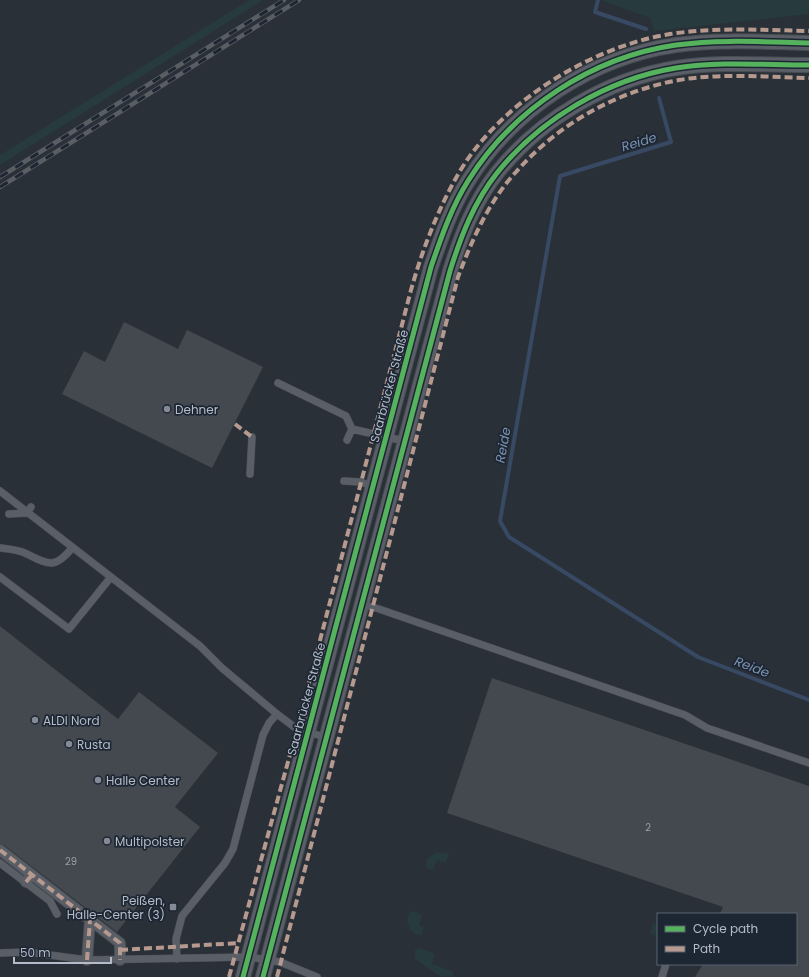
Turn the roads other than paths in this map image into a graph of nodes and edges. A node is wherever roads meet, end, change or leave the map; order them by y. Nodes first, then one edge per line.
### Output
1 (809, 43) edge
2 (809, 65) edge
3 (278, 384) dead end
4 (352, 429) junction
5 (386, 436) junction
6 (252, 437) dead end
7 (347, 440) dead end
8 (404, 441) junction
9 (250, 474) dead end
10 (344, 481) dead end
11 (373, 486) junction
12 (0, 492) edge
13 (29, 510) junction
14 (9, 514) dead end
15 (0, 548) edge
16 (72, 548) junction
17 (0, 577) edge
18 (111, 577) junction
19 (361, 604) junction
20 (277, 714) junction
21 (308, 732) junction
22 (326, 737) junction
23 (809, 763) edge
24 (0, 851) edge
25 (0, 863) edge
26 (29, 878) junction
27 (57, 914) dead end
28 (90, 920) junction
29 (0, 953) edge
30 (249, 957) junction
31 (177, 959) junction
32 (87, 960) junction
33 (120, 960) junction
34 (268, 960) junction
35 (666, 965) edge
36 (295, 969) junction
37 (243, 977) edge
38 (263, 977) edge
39 (293, 977) edge
40 (317, 977) edge
41 (662, 977) edge

1 - 5 street, Saarbrücker Straße
2 - 8 street
3 - 4 lane
4 - 5 lane
4 - 7 lane
5 - 8 lane
5 - 11 street, Saarbrücker Straße
6 - 9 lane
8 - 19 street
10 - 11 lane
11 - 21 street, Saarbrücker Straße
12 - 13 lane
13 - 14 lane
13 - 16 lane
15 - 16 lane
16 - 18 lane
17 - 18 lane
18 - 20 lane
19 - 22 street
19 - 23 lane
20 - 21 lane
20 - 31 lane
21 - 22 lane
21 - 30 street, Saarbrücker Straße
22 - 34 street
24 - 26 street
25 - 26 lane
26 - 27 lane
26 - 28 street
28 - 32 street
28 - 33 street
29 - 32 lane
30 - 31 lane
30 - 34 lane
30 - 37 street, Saarbrücker Straße
31 - 33 lane
32 - 33 lane
34 - 36 lane
34 - 38 street
35 - 41 lane
36 - 39 lane
36 - 40 lane

